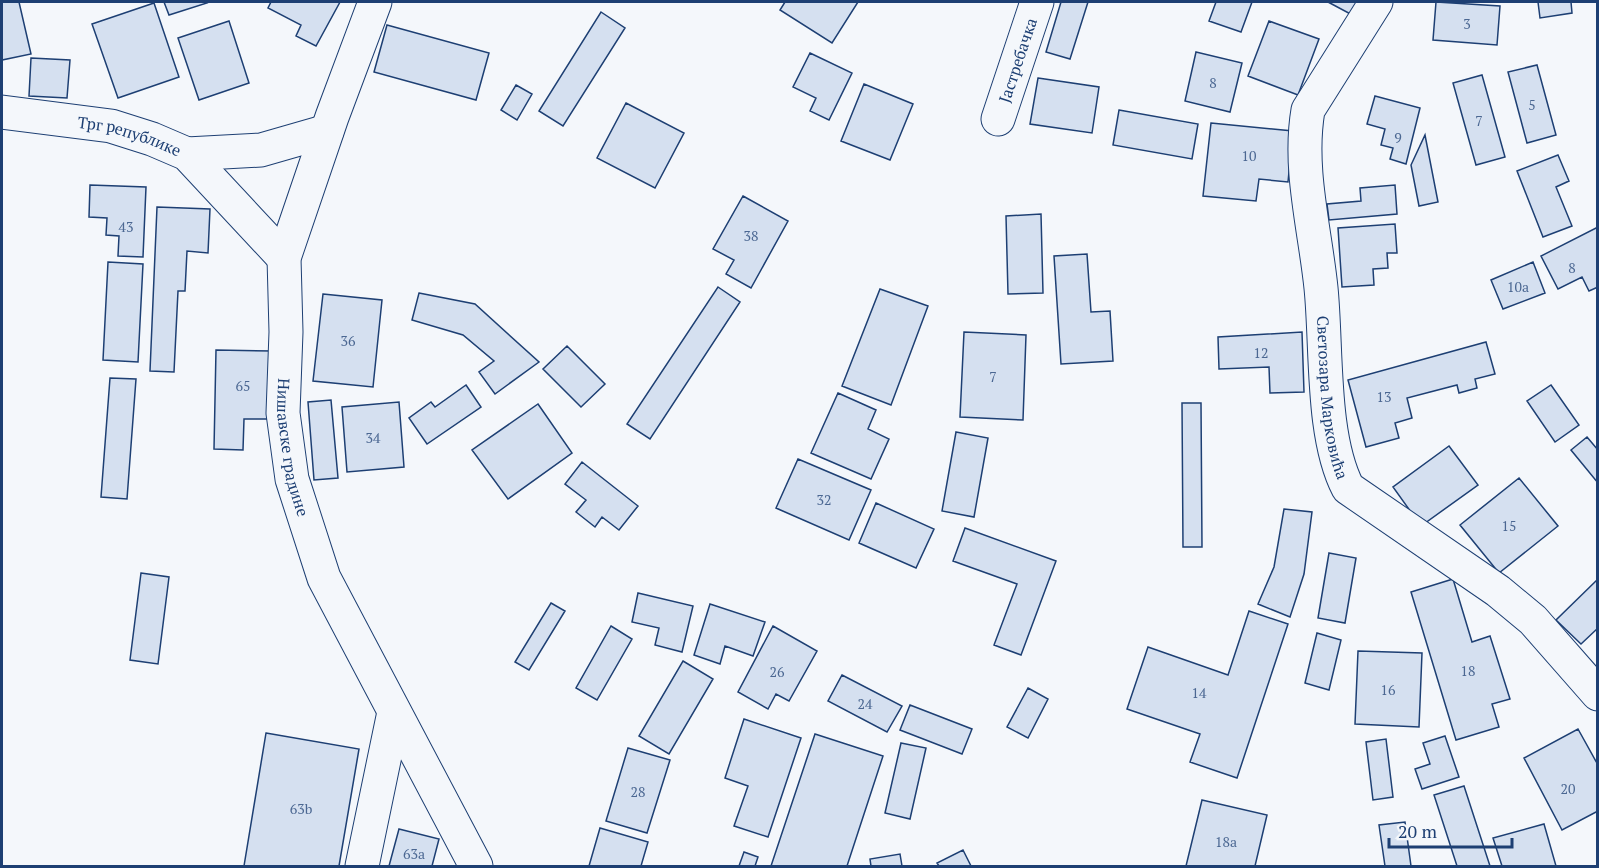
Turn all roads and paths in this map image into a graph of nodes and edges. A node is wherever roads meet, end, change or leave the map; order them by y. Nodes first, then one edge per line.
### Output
1 (375, 2) edge
2 (1037, 2) edge
3 (1376, 2) edge
4 (2, 112) edge
5 (998, 119) dead end
6 (327, 131) junction
7 (187, 154) junction
8 (284, 258) junction
9 (1598, 694) edge
10 (394, 712) junction
11 (362, 867) edge
12 (477, 867) edge

1 - 6 street, Нишавске градине
2 - 5 street, Јастребачка
3 - 9 street, Светозара Марковића
4 - 7 street, Трг републике
6 - 7 street
6 - 8 street, Нишавске градине
7 - 8 street, Трг републике
8 - 10 street, Нишавске градине
10 - 11 street
10 - 12 street, Нишавске градине

